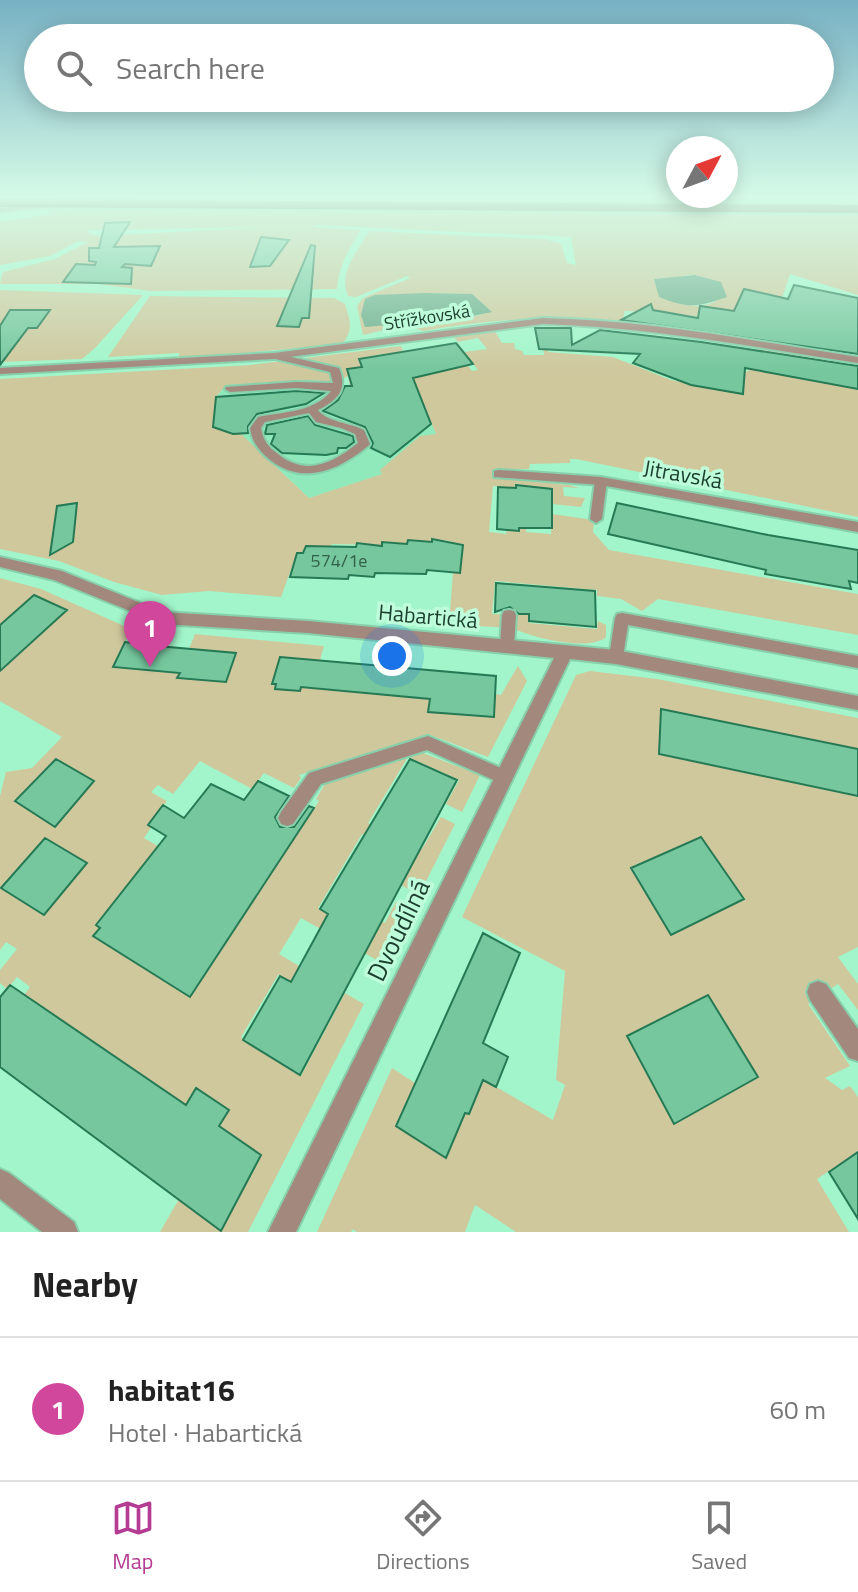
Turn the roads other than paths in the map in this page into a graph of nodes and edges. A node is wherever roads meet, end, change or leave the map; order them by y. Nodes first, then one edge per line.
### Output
1 (274, 356) junction
2 (858, 360) edge
3 (0, 371) edge
4 (338, 388) junction
5 (230, 389) dead end
6 (313, 411) junction
7 (499, 474) dead end
8 (601, 481) junction
9 (596, 519) dead end
10 (858, 527) edge
11 (0, 562) edge
12 (509, 615) dead end
13 (507, 646) junction
14 (565, 652) junction
15 (616, 657) junction
16 (858, 662) edge
17 (858, 703) edge
18 (504, 777) junction
19 (287, 818) dead end
20 (818, 992) dead end
21 (858, 1049) edge
22 (0, 1182) edge
23 (64, 1232) edge
24 (282, 1232) edge

1 - 2 street, Střížkovská
1 - 3 street, Střížkovská
1 - 4 lane
4 - 5 lane
4 - 6 lane
6 - 6 lane
7 - 8 street, Jitravská
8 - 9 lane
8 - 10 street, Jitravská
11 - 13 street, Habartická
12 - 13 lane
13 - 14 street, Habartická
14 - 15 street, Habartická
14 - 18 street, Dvoudílná
15 - 16 lane
15 - 17 street, Habartická
18 - 19 lane
18 - 24 street, Dvoudílná
20 - 21 street
22 - 23 street

